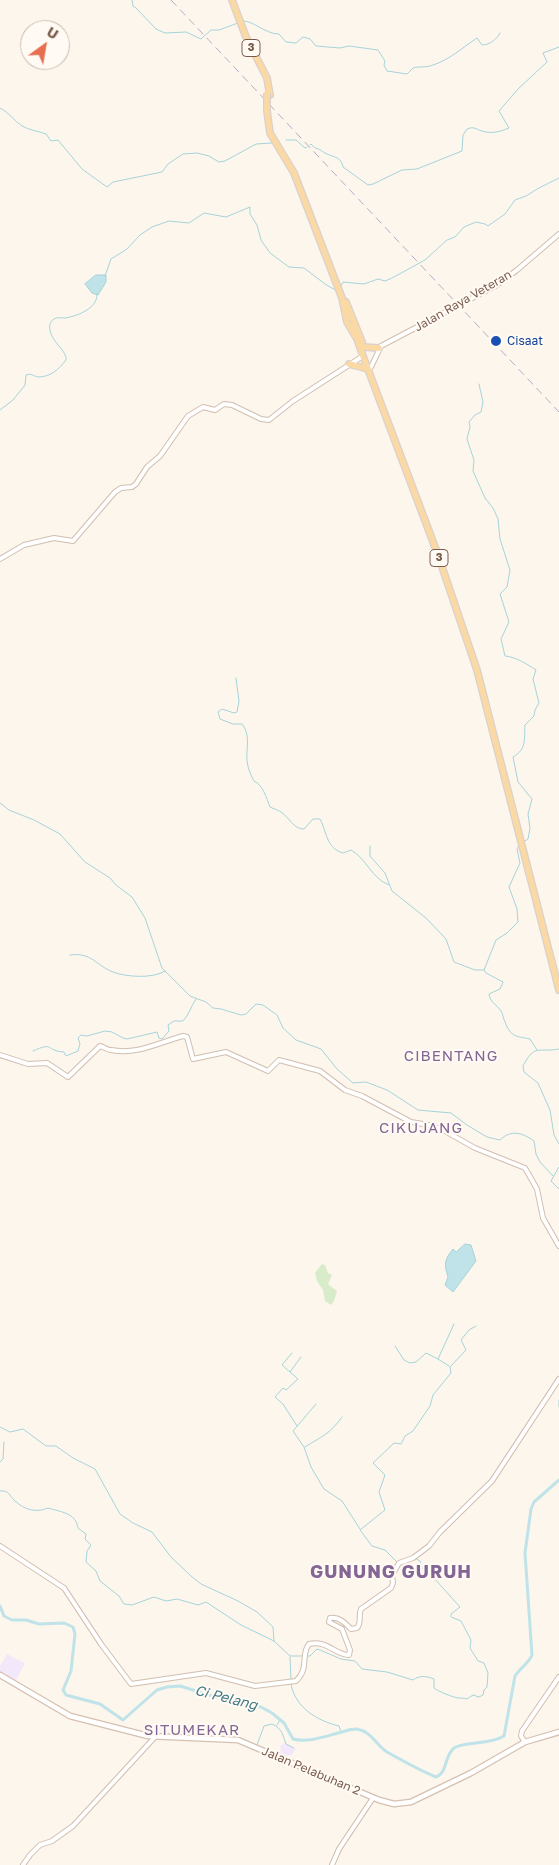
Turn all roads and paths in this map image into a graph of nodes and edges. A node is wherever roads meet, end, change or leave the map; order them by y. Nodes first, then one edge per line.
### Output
1 (230, 0) edge
2 (559, 234) edge
3 (331, 267) junction
4 (363, 347) junction
5 (379, 348) junction
6 (363, 356) junction
7 (349, 364) junction
8 (370, 368) junction
9 (0, 559) edge
10 (548, 941) junction
11 (557, 964) edge
12 (559, 975) edge
13 (559, 990) edge
14 (0, 1055) edge
15 (559, 1246) edge
16 (559, 1379) edge
17 (0, 1546) edge
18 (0, 1675) edge
19 (559, 1677) edge
20 (559, 1732) edge
21 (155, 1737) junction
22 (525, 1742) junction
23 (373, 1798) junction
24 (23, 1865) edge
25 (332, 1865) edge

1 - 3 main road, 3, bridge
2 - 5 street, Jalan Raya Veteran
3 - 4 main road, 3
3 - 6 main road, 3
4 - 5 main road
4 - 8 main road, 3
5 - 8 street
6 - 7 street
6 - 8 main road, 3
7 - 8 main road
7 - 9 street
8 - 10 main road, 3
10 - 11 main road, 3
10 - 13 main road, 3
11 - 12 main road, 3
14 - 15 street
16 - 17 street
18 - 21 main road, Jalan Pelabuhan 2
19 - 22 street
20 - 22 main road, Jalan Pelabuhan 2
21 - 23 main road, Jalan Pelabuhan 2
21 - 24 street
22 - 23 main road, Jalan Pelabuhan 2
23 - 25 street

